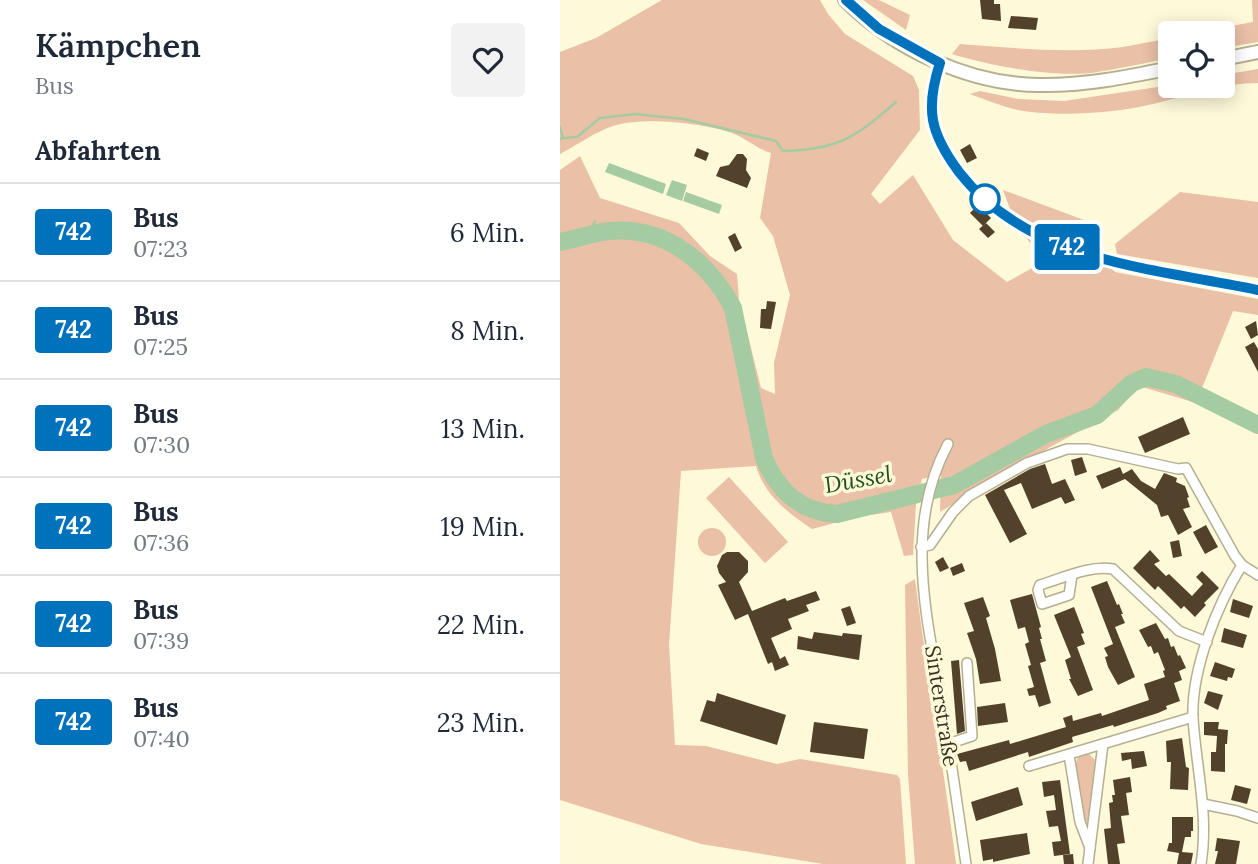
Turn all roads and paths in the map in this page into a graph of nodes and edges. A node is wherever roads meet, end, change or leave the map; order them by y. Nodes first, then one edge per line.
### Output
1 (845, 0) edge
2 (1258, 52) edge
3 (1235, 56) edge
4 (940, 63) junction
5 (1158, 70) edge
6 (1258, 289) edge
7 (948, 444) dead end
8 (921, 547) junction
9 (1242, 565) junction
10 (1073, 575) dead end
11 (1258, 575) edge
12 (1207, 642) junction
13 (967, 663) dead end
14 (1193, 717) junction
15 (948, 744) junction
16 (1102, 744) junction
17 (1069, 755) junction
18 (1029, 766) dead end
19 (1203, 804) junction
20 (1258, 818) edge
21 (1091, 850) junction
22 (966, 864) edge
23 (1088, 864) edge
24 (1201, 864) edge

1 - 4 main road
2 - 3 main road
4 - 5 main road
4 - 6 street
7 - 8 street, Sinterstraße
8 - 9 street
8 - 15 street, Sinterstraße
9 - 11 street
9 - 12 street
10 - 12 street
12 - 14 street
13 - 15 street
14 - 16 street
14 - 19 street
15 - 22 street, Sinterstraße
16 - 17 street
16 - 21 street
17 - 18 street
17 - 21 street
19 - 20 street
19 - 24 street
21 - 23 street

